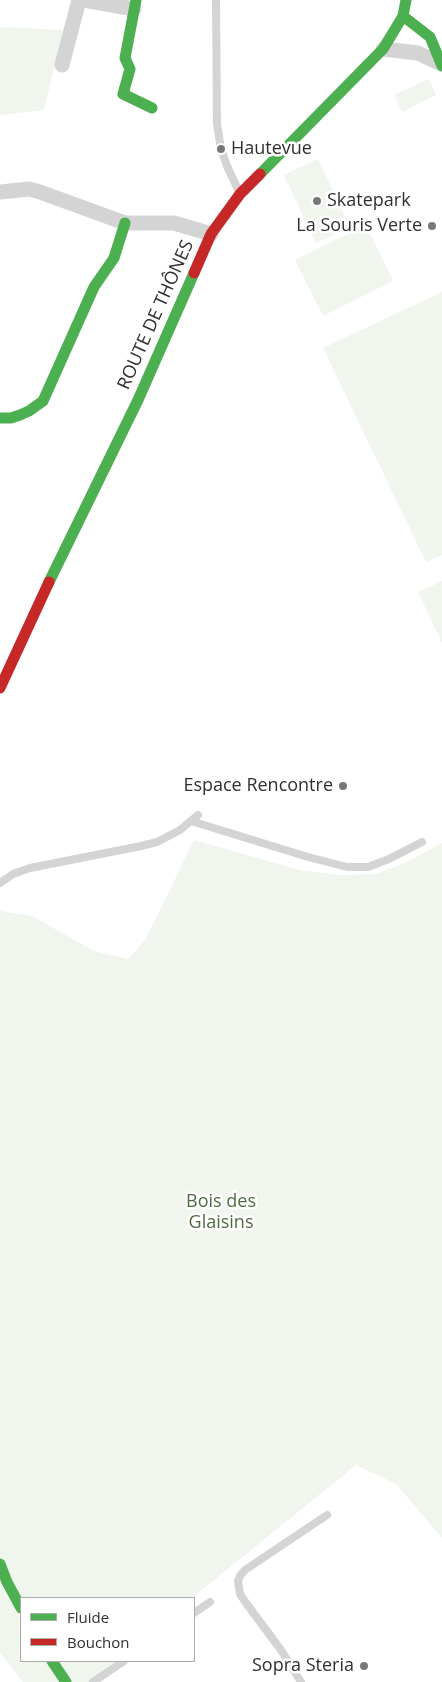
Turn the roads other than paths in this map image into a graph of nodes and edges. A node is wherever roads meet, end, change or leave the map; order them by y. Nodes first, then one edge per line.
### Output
1 (79, 0) edge
2 (84, 0) edge
3 (216, 0) edge
4 (406, 0) edge
5 (135, 4) edge
6 (403, 16) junction
7 (382, 49) junction
8 (62, 65) dead end
9 (442, 65) edge
10 (152, 108) dead end
11 (0, 192) edge
12 (240, 194) junction
13 (125, 223) junction
14 (211, 234) junction
15 (0, 418) edge
16 (0, 688) edge
17 (198, 815) dead end
18 (191, 821) junction
19 (422, 842) dead end
20 (0, 883) edge
21 (327, 1515) dead end
22 (0, 1564) edge
23 (210, 1602) dead end
24 (20, 1606) edge
25 (195, 1612) edge
26 (53, 1662) edge
27 (123, 1662) edge
28 (66, 1682) edge
29 (93, 1682) edge
30 (301, 1682) edge

1 - 8 street
2 - 5 street
3 - 12 lane
4 - 6 main road, ROUTE DE THÔNES
5 - 10 main road
6 - 7 main road, ROUTE DE THÔNES
6 - 9 main road
7 - 9 street
7 - 12 main road, ROUTE DE THÔNES
11 - 13 street
12 - 14 main road, ROUTE DE THÔNES
13 - 14 street
13 - 15 main road
14 - 16 main road, ROUTE DE THÔNES
17 - 18 lane
18 - 19 lane
18 - 20 lane
21 - 30 lane
22 - 24 main road
23 - 25 lane
26 - 28 main road
27 - 29 lane

